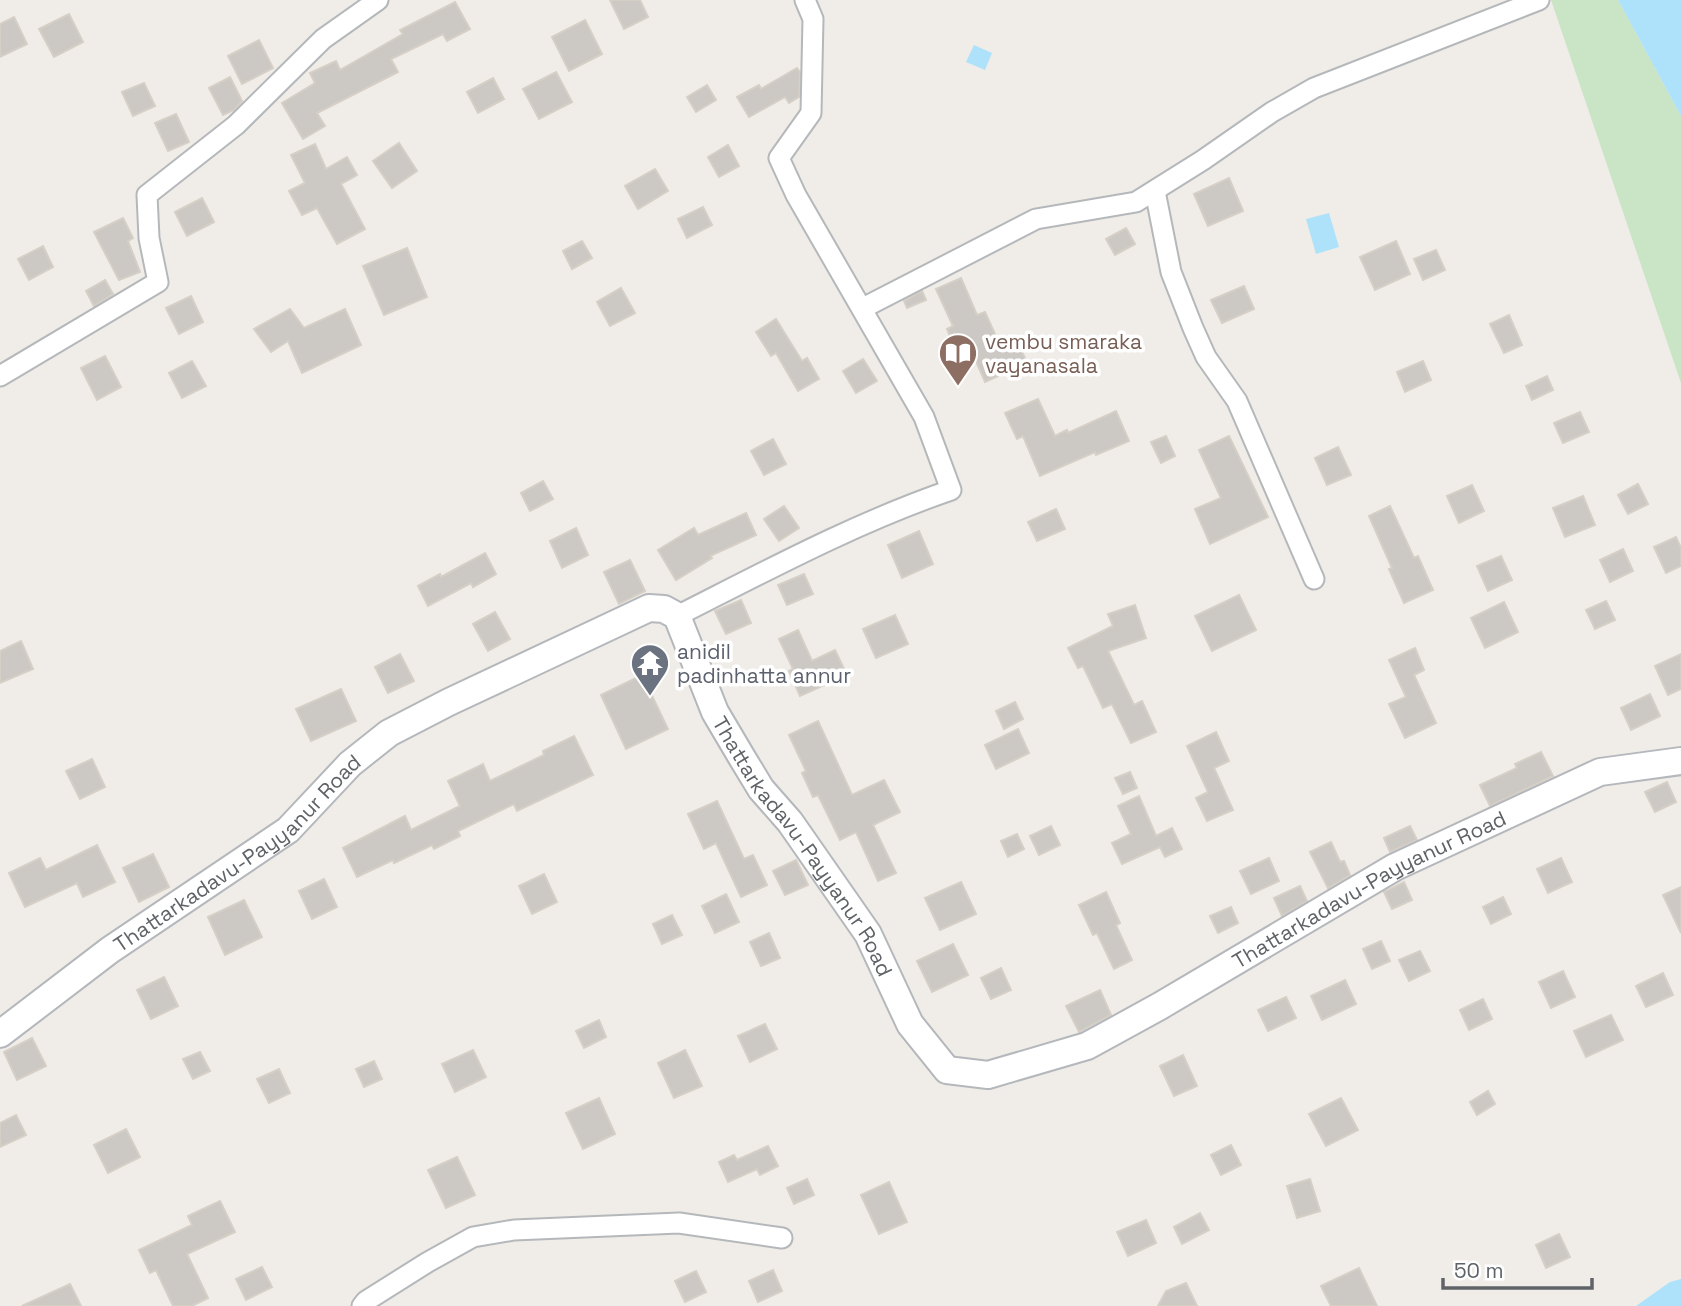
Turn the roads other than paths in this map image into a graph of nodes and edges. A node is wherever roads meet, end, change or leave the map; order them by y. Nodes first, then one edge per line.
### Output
1 (378, 0) edge
2 (805, 0) edge
3 (1539, 0) edge
4 (1155, 191) junction
5 (863, 308) junction
6 (0, 376) edge
7 (1314, 579) dead end
8 (677, 616) junction
9 (1681, 761) edge
10 (0, 1034) edge
11 (782, 1238) dead end
12 (362, 1306) edge

1 - 6 street
2 - 5 street
3 - 4 street
4 - 5 street
4 - 7 street
5 - 8 street
8 - 9 main road, Thattarkadavu-Payyanur Road
8 - 10 main road, Thattarkadavu-Payyanur Road
11 - 12 street

